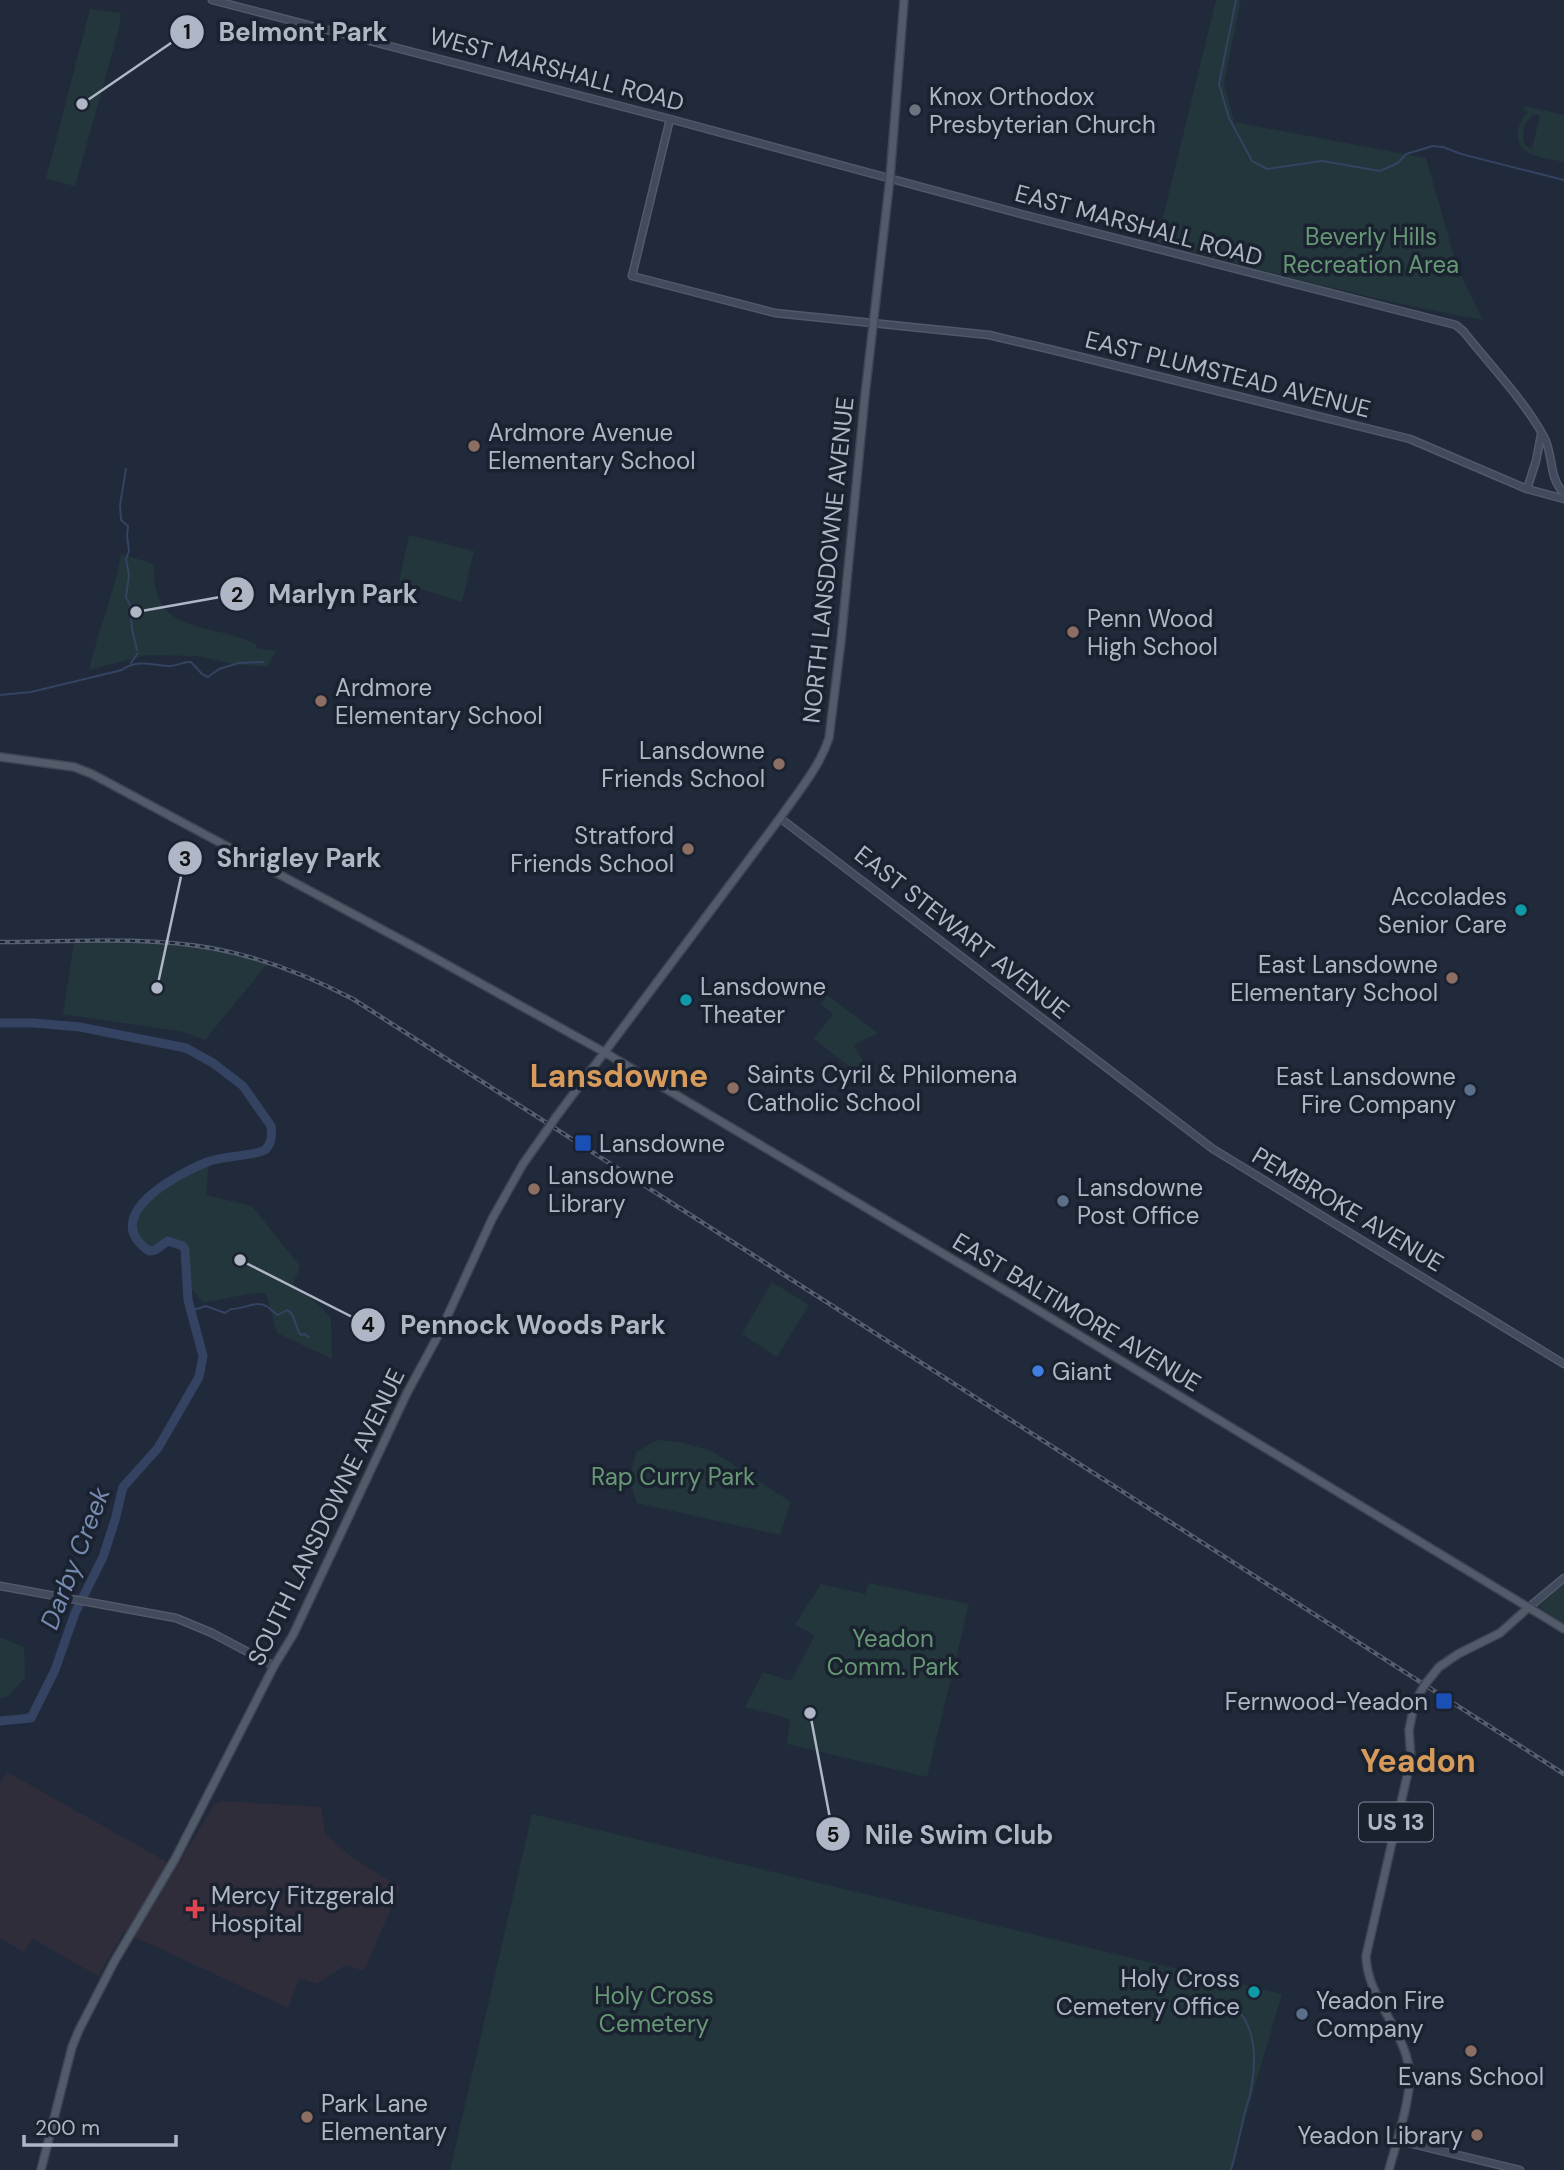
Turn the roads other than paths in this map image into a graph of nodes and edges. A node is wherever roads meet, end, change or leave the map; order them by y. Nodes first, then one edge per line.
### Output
1 (212, 0) edge
2 (904, 0) edge
3 (670, 119) junction
4 (890, 178) junction
5 (874, 324) junction
6 (1538, 427) junction
7 (1527, 489) junction
8 (1564, 493) edge
9 (1564, 499) edge
10 (0, 757) edge
11 (780, 818) junction
12 (604, 1052) junction
13 (1119, 1076) joint
14 (1564, 1364) edge
15 (1564, 1578) edge
16 (0, 1586) edge
17 (1528, 1608) junction
18 (1564, 1629) edge
19 (274, 1666) junction
20 (1396, 2140) junction
21 (41, 2170) edge
22 (1389, 2170) edge
23 (1520, 2170) edge

1 - 3 street, WEST MARSHALL ROAD
2 - 4 main road, NORTH LANSDOWNE AVENUE
3 - 4 street, WEST MARSHALL ROAD
3 - 5 street, EAST PLUMSTEAD AVENUE
4 - 5 main road, NORTH LANSDOWNE AVENUE
4 - 6 street, EAST MARSHALL ROAD
5 - 7 street, EAST PLUMSTEAD AVENUE
5 - 11 main road, NORTH LANSDOWNE AVENUE
6 - 7 street
6 - 8 street, EAST MARSHALL ROAD
7 - 9 street, EAST PLUMSTEAD AVENUE
10 - 12 main road, EAST BALTIMORE AVENUE
11 - 12 main road, NORTH LANSDOWNE AVENUE
11 - 13 street, EAST STEWART AVENUE
12 - 17 main road, EAST BALTIMORE AVENUE
12 - 19 main road, SOUTH LANSDOWNE AVENUE, bridge
13 - 14 street, PEMBROKE AVENUE
15 - 17 street
16 - 19 street
17 - 18 main road, EAST BALTIMORE AVENUE
17 - 20 main road, US 13, bridge
19 - 21 main road, SOUTH LANSDOWNE AVENUE
20 - 22 main road, US 13
20 - 23 street

